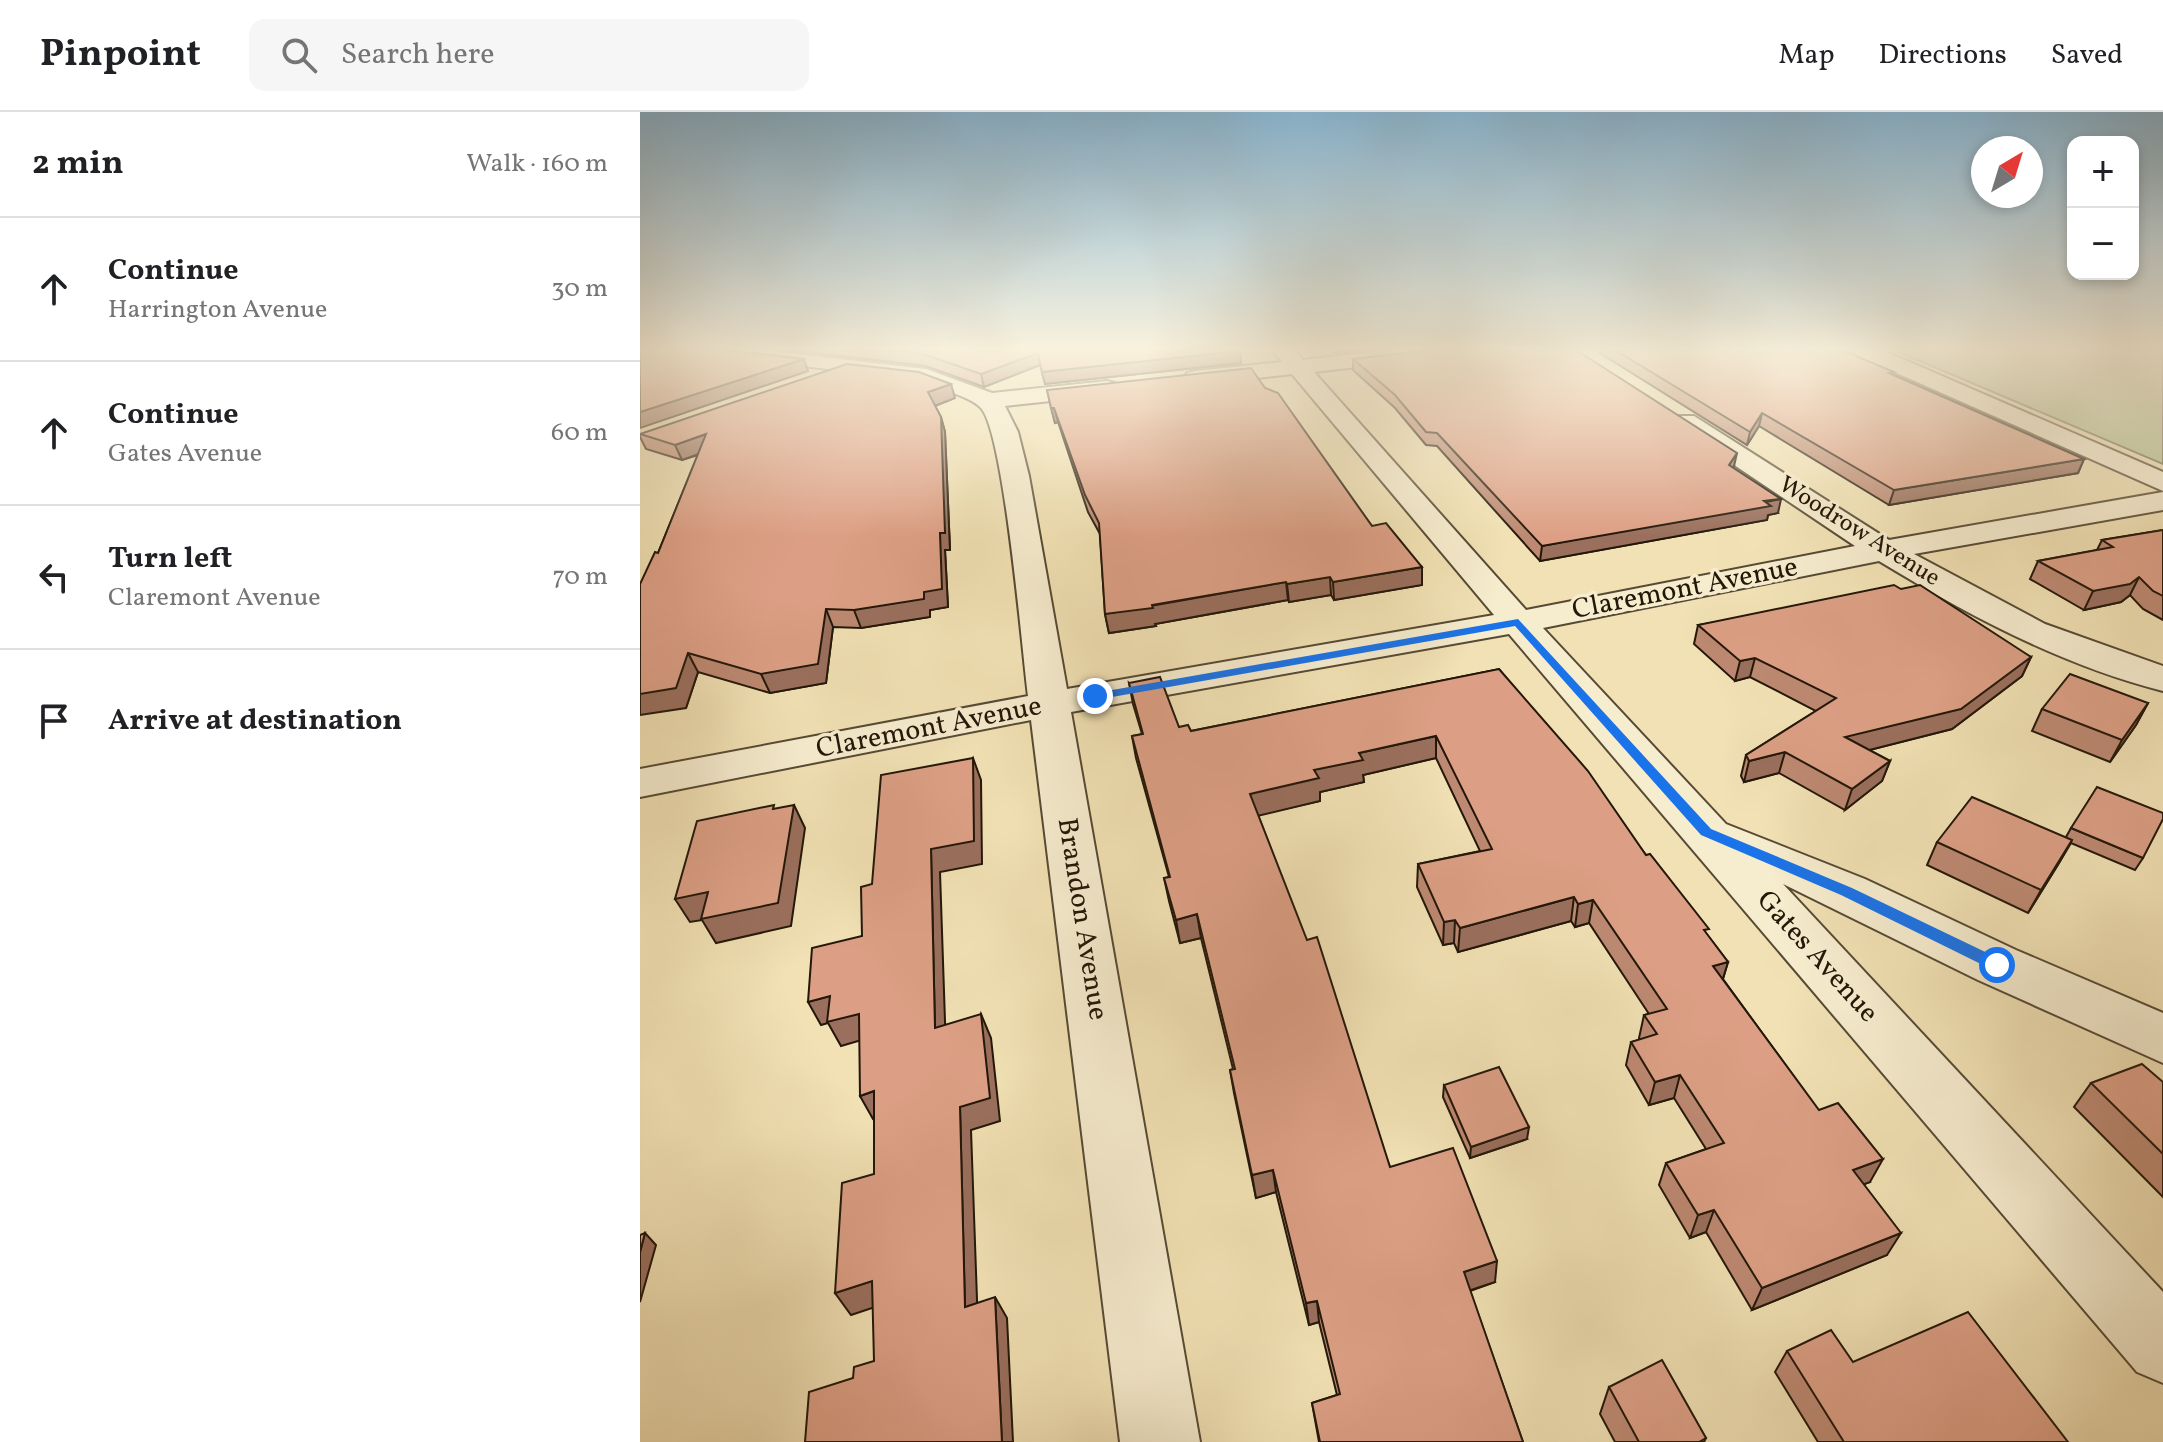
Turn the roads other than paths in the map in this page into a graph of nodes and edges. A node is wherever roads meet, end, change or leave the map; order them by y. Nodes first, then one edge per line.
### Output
1 (999, 412) edge
2 (1337, 412) edge
3 (1670, 412) edge
4 (2005, 412) edge
5 (2163, 482) edge
6 (2163, 501) edge
7 (1884, 550) junction
8 (1518, 622) junction
9 (2163, 679) edge
10 (1050, 704) junction
11 (640, 783) edge
12 (1706, 832) junction
13 (2163, 1039) edge
14 (2163, 1346) edge
15 (1160, 1442) edge

1 - 10 street, Brandon Avenue
2 - 8 street, Gates Avenue
3 - 7 street, Woodrow Avenue
4 - 5 street
6 - 7 street, Claremont Avenue
7 - 8 street, Claremont Avenue
7 - 9 street, Woodrow Avenue
8 - 10 street, Claremont Avenue
8 - 12 street, Gates Avenue
10 - 11 street, Claremont Avenue
10 - 15 street, Brandon Avenue
12 - 13 street
12 - 14 street, Gates Avenue

